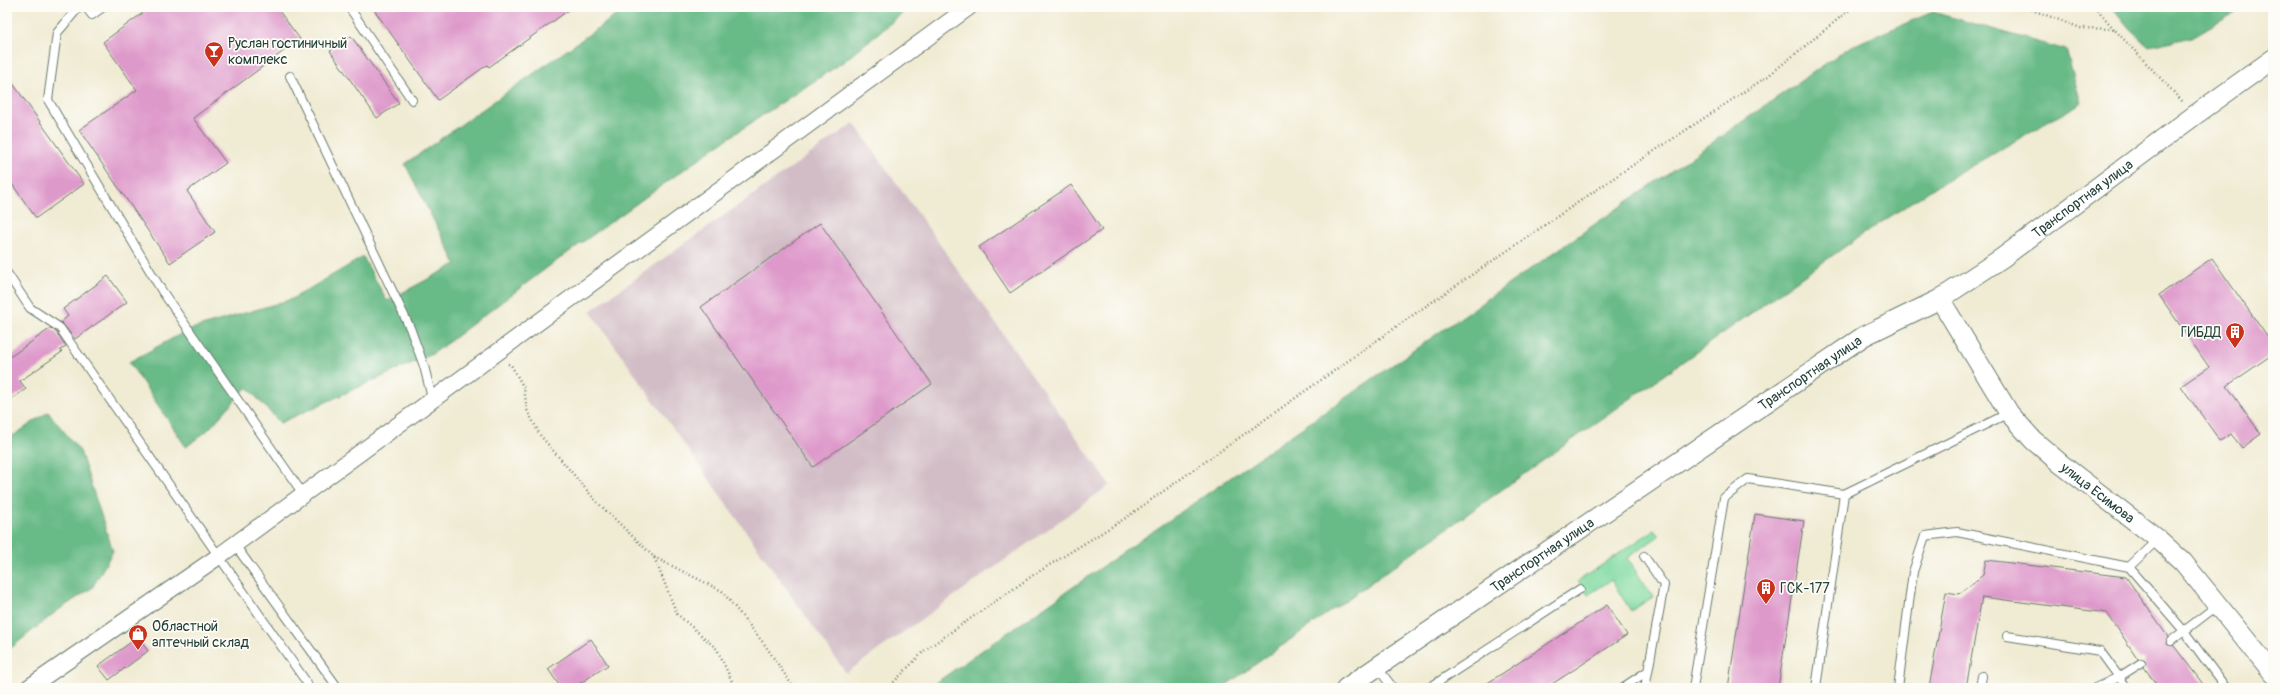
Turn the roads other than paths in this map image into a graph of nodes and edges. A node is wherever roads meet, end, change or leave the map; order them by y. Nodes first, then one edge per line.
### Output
1 (79, 7) edge
2 (86, 7) edge
3 (103, 7) edge
4 (350, 7) edge
5 (969, 7) edge
6 (2273, 59) edge
7 (290, 76) dead end
8 (412, 100) dead end
9 (7, 272) edge
10 (1940, 299) junction
11 (432, 398) junction
12 (2009, 413) junction
13 (303, 494) junction
14 (1844, 494) junction
15 (2158, 539) junction
16 (235, 544) junction
17 (219, 556) junction
18 (1644, 556) dead end
19 (2129, 567) junction
20 (1580, 589) dead end
21 (2218, 604) junction
22 (2184, 631) junction
23 (2007, 636) dead end
24 (2171, 641) dead end
25 (2141, 663) dead end
26 (1377, 667) junction
27 (1648, 671) junction
28 (2273, 673) edge
29 (1982, 676) dead end
30 (2119, 677) junction
31 (28, 688) edge
32 (307, 688) edge
33 (338, 688) edge
34 (1346, 688) edge
35 (1393, 688) edge
36 (1430, 688) edge
37 (1622, 688) edge
38 (1645, 688) edge
39 (1693, 688) edge
40 (1816, 688) edge
41 (1898, 688) edge
42 (1980, 688) edge
43 (2095, 688) edge
44 (2127, 688) edge
45 (2226, 688) edge

1 - 13 lane
2 - 3 lane
4 - 8 lane
5 - 11 street
6 - 10 street, Транспортная улица
7 - 11 lane
9 - 17 lane
10 - 12 street, улица Есимова
10 - 26 street, Транспортная улица
11 - 13 street
12 - 14 lane
12 - 15 street, улица Есимова
13 - 16 street
14 - 39 lane
14 - 40 lane
15 - 19 lane
15 - 21 street, улица Есимова
16 - 17 street
16 - 33 lane
17 - 31 street
17 - 32 lane
18 - 27 lane
19 - 22 lane
19 - 41 lane
20 - 36 lane
21 - 22 lane
21 - 28 street, улица Есимова
22 - 24 lane
22 - 45 lane
23 - 30 lane
25 - 30 lane
26 - 34 street, Транспортная улица
26 - 35 lane
27 - 37 lane
27 - 38 lane
29 - 42 lane
30 - 43 lane
30 - 44 lane

